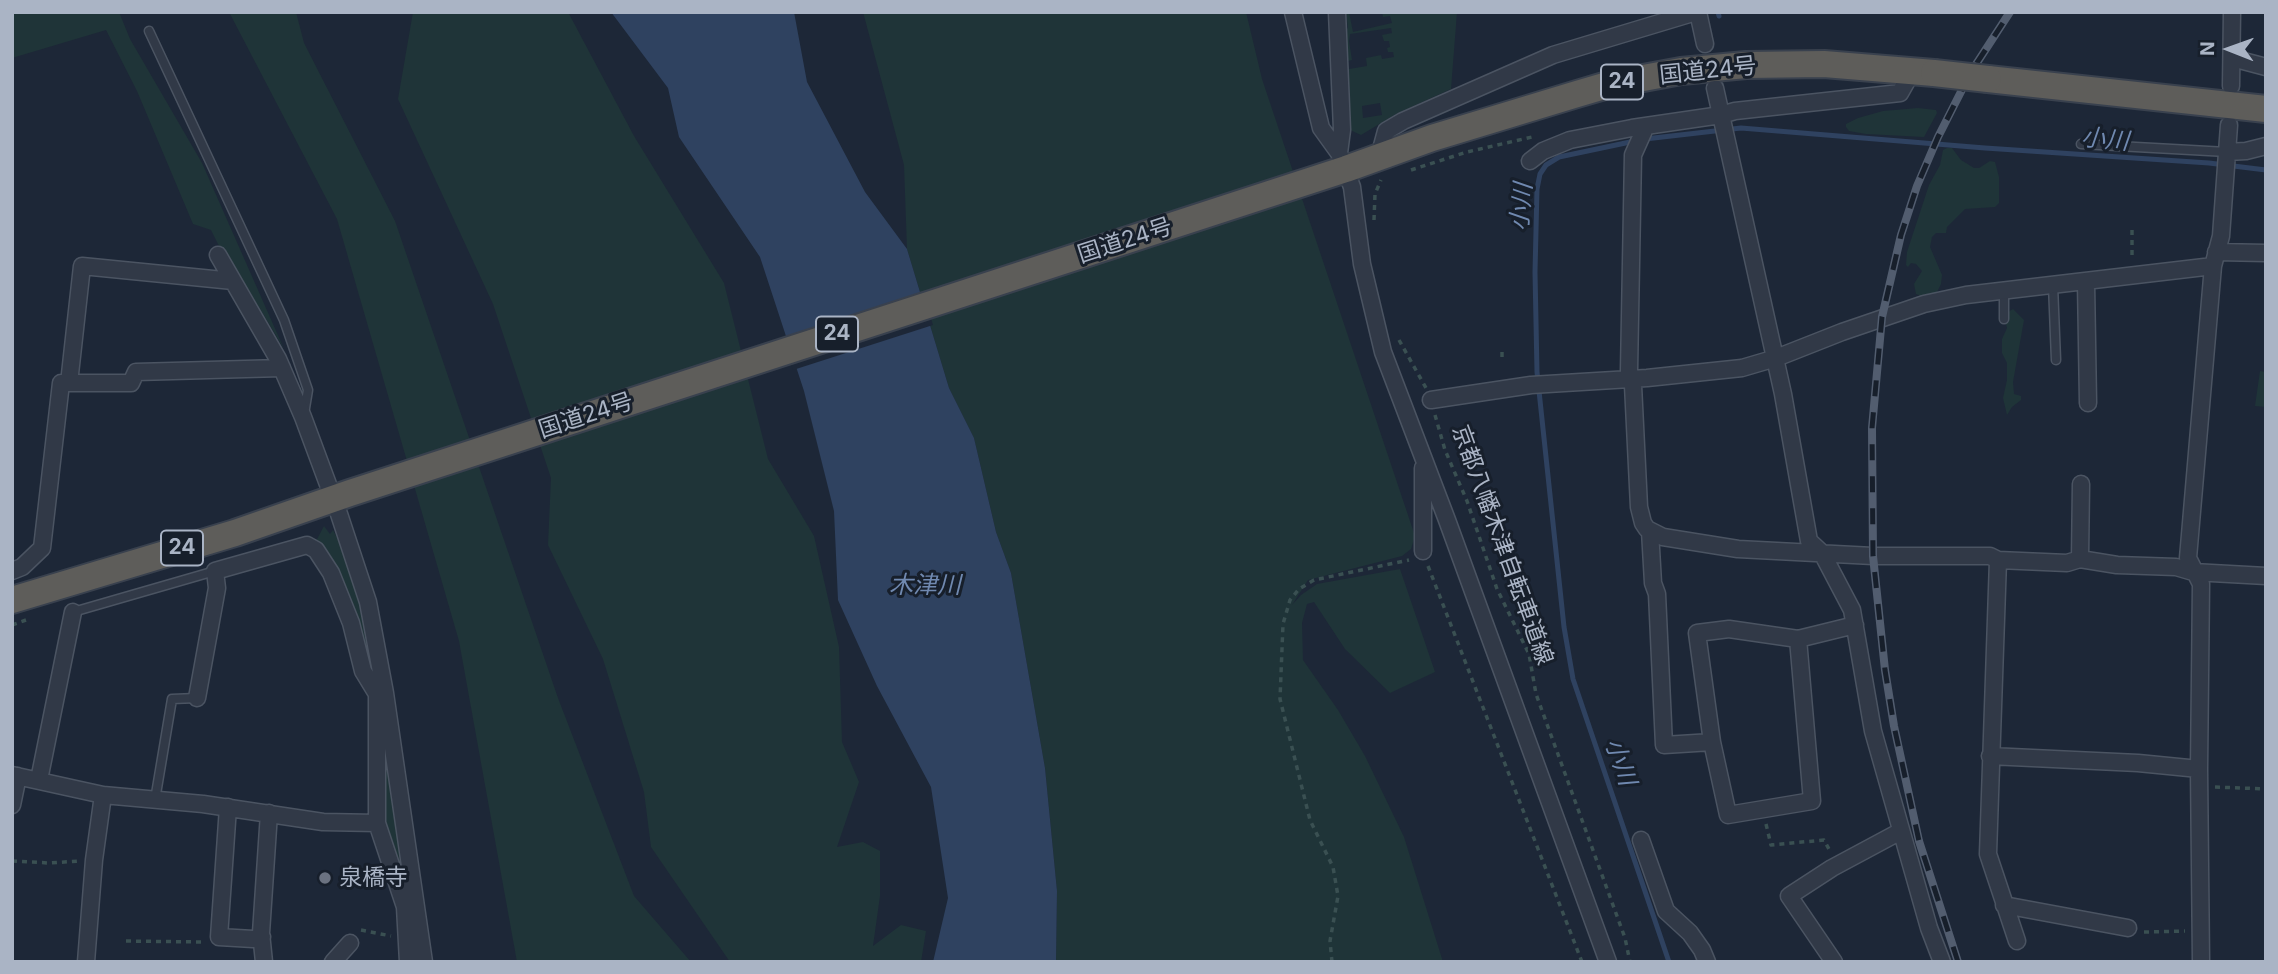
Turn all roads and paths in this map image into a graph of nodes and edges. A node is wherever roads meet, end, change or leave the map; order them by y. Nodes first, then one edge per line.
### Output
1 (1293, 12) edge
2 (1337, 12) edge
3 (1697, 12) edge
4 (2232, 12) edge
5 (149, 31) dead end
6 (1705, 44) dead end
7 (2232, 58) junction
8 (2266, 67) edge
9 (1923, 71) junction
10 (2231, 86) dead end
11 (1715, 88) dead end
12 (2266, 109) edge
13 (1722, 117) junction
14 (2229, 125) dead end
15 (1645, 128) junction
16 (2081, 144) dead end
17 (2266, 146) edge
18 (2227, 160) junction
19 (1530, 162) dead end
20 (1336, 166) junction
21 (1379, 168) junction
22 (1374, 229) dead end
23 (2132, 230) dead end
24 (2266, 253) edge
25 (218, 255) dead end
26 (2132, 255) dead end
27 (2215, 259) junction
28 (233, 281) junction
29 (2086, 282) junction
30 (2053, 285) junction
31 (2004, 291) junction
32 (2004, 319) dead end
33 (1394, 332) dead end
34 (1502, 350) dead end
35 (1502, 357) dead end
36 (1776, 358) junction
37 (2056, 360) dead end
38 (282, 368) junction
39 (1631, 378) junction
40 (69, 383) junction
41 (1431, 400) junction
42 (2088, 403) dead end
43 (303, 417) junction
44 (1424, 458) junction
45 (2081, 484) dead end
46 (341, 496) junction
47 (1650, 531) junction
48 (1423, 551) junction
49 (1822, 553) junction
50 (2080, 559) junction
51 (1998, 560) junction
52 (12, 571) edge
53 (215, 571) junction
54 (2193, 572) junction
55 (2266, 576) edge
56 (12, 600) edge
57 (72, 612) joint
58 (35, 618) dead end
59 (12, 625) edge
60 (1855, 625) junction
61 (1798, 639) junction
62 (381, 694) junction
63 (197, 698) joint
64 (1712, 742) junction
65 (1990, 756) junction
66 (2199, 769) junction
67 (15, 776) edge
68 (39, 780) junction
69 (2199, 786) junction
70 (2266, 789) edge
71 (103, 795) junction
72 (155, 800) junction
73 (12, 805) edge
74 (228, 807) junction
75 (1762, 809) junction
76 (269, 813) junction
77 (377, 823) junction
78 (1901, 831) junction
79 (1642, 840) dead end
80 (94, 860) junction
81 (12, 862) edge
82 (1839, 866) junction
83 (2004, 905) junction
84 (410, 906) junction
85 (2128, 928) joint
86 (2201, 930) junction
87 (219, 937) junction
88 (262, 937) junction
89 (407, 937) junction
90 (127, 941) dead end
91 (2017, 941) dead end
92 (350, 943) joint
93 (86, 962) edge
94 (264, 962) edge
95 (333, 962) edge
96 (408, 962) edge
97 (424, 962) edge
98 (1332, 962) edge
99 (1582, 962) edge
100 (1608, 962) edge
101 (1630, 962) edge
102 (1707, 962) edge
103 (1834, 962) edge
104 (1942, 962) edge
105 (2201, 962) edge

1 - 20 street
2 - 20 street
3 - 6 street
3 - 21 street
4 - 7 street
5 - 43 lane
7 - 8 street
7 - 10 street
9 - 12 highway, 国道24号 / 24, bridge
9 - 13 street
9 - 21 highway, 国道24号 / 24
11 - 13 street
13 - 15 street
13 - 36 street
14 - 18 street
15 - 19 street
15 - 39 street
16 - 18 lane
17 - 18 street
18 - 27 street
20 - 21 highway, 国道24号 / 24
20 - 44 street
20 - 46 highway, 国道24号 / 24
21 - 22 path
23 - 26 path
24 - 27 street
25 - 28 street
27 - 29 street
27 - 54 street
28 - 38 street
28 - 40 street
29 - 30 street
29 - 42 street
30 - 31 street
30 - 37 lane
31 - 32 lane
31 - 36 street
33 - 41 path, 京都八幡木津自転車道線
34 - 35 path
36 - 39 street
36 - 49 street
38 - 40 street
38 - 43 street
39 - 41 street
39 - 47 street
40 - 52 street
41 - 101 path, 京都八幡木津自転車道線
43 - 46 street
44 - 48 street
44 - 100 street
45 - 50 street
46 - 56 highway, 国道24号 / 24
46 - 62 street
47 - 49 street
47 - 64 street
48 - 98 path
48 - 99 path
49 - 51 street
49 - 60 street
50 - 51 street
50 - 54 street
51 - 65 street
53 - 57 lane
53 - 62 street
53 - 63 street
54 - 55 street
54 - 66 street
57 - 68 street
58 - 59 path
60 - 61 street
60 - 78 street
61 - 64 street
61 - 75 street
62 - 77 street
62 - 84 street
63 - 72 lane
64 - 75 street
65 - 66 street
65 - 83 street
66 - 69 street
67 - 68 street
67 - 73 street
68 - 71 street
69 - 70 path
69 - 86 street
71 - 72 street
71 - 80 street
72 - 74 street
74 - 76 street
74 - 87 street
75 - 82 path
76 - 77 street
76 - 88 street
77 - 84 street
78 - 82 street
78 - 104 street
79 - 102 street
80 - 81 path
80 - 93 street
82 - 103 street
83 - 85 street
83 - 91 street
84 - 89 street
84 - 97 street
85 - 86 path
86 - 105 street
87 - 88 street
87 - 90 path
88 - 94 street
89 - 92 path
89 - 96 street
92 - 95 street

